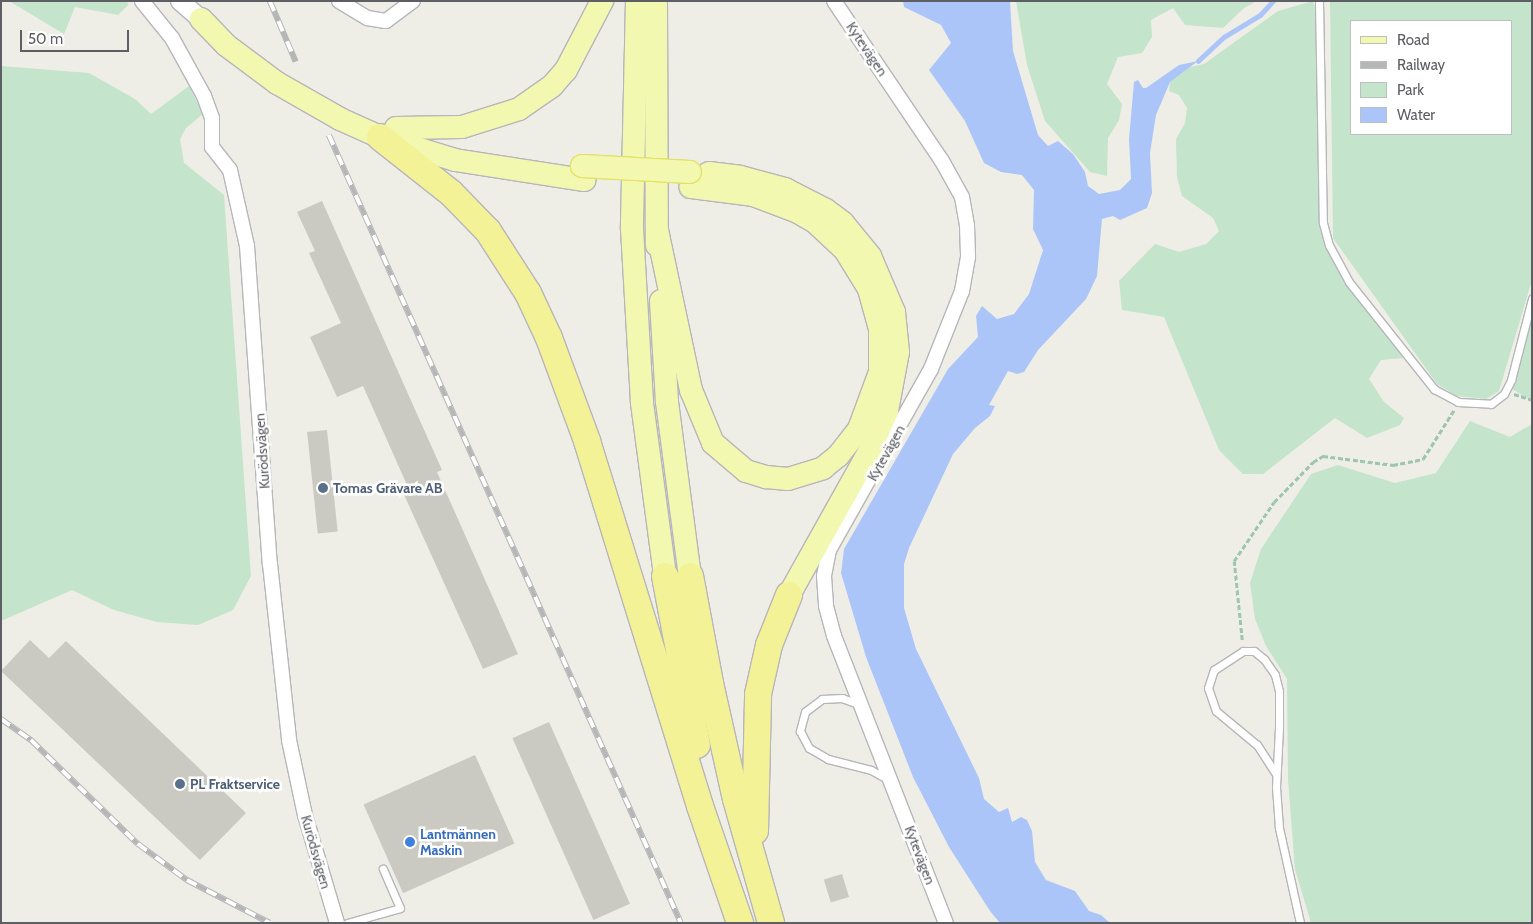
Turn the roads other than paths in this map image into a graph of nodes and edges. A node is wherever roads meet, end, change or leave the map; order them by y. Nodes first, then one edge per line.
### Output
1 (142, 1) edge
2 (180, 1) edge
3 (338, 1) edge
4 (413, 1) edge
5 (602, 1) edge
6 (637, 1) edge
7 (656, 1) edge
8 (834, 1) edge
9 (1319, 1) edge
10 (200, 19) joint
11 (388, 132) junction
12 (691, 180) junction
13 (656, 230) junction
14 (1532, 299) edge
15 (665, 576) joint
16 (690, 576) joint
17 (789, 596) joint
18 (861, 706) junction
19 (1276, 774) junction
20 (893, 782) junction
21 (383, 869) dead end
22 (756, 870) junction
23 (337, 923) edge
24 (346, 923) edge
25 (741, 923) edge
26 (771, 923) edge
27 (946, 923) edge
28 (1300, 923) edge

1 - 23 street, Kurödsvägen
2 - 10 street
3 - 4 street
5 - 11 main road
6 - 15 main road
7 - 13 main road
8 - 18 street, Kytevägen
9 - 14 lane
10 - 11 main road
11 - 12 main road, bridge
11 - 25 highway
12 - 13 main road
12 - 17 main road
13 - 16 main road
15 - 25 highway
16 - 22 highway
17 - 22 highway
18 - 20 street, Kytevägen
18 - 20 lane
19 - 19 lane
19 - 28 lane
20 - 27 street, Kytevägen
21 - 24 lane
22 - 26 highway

